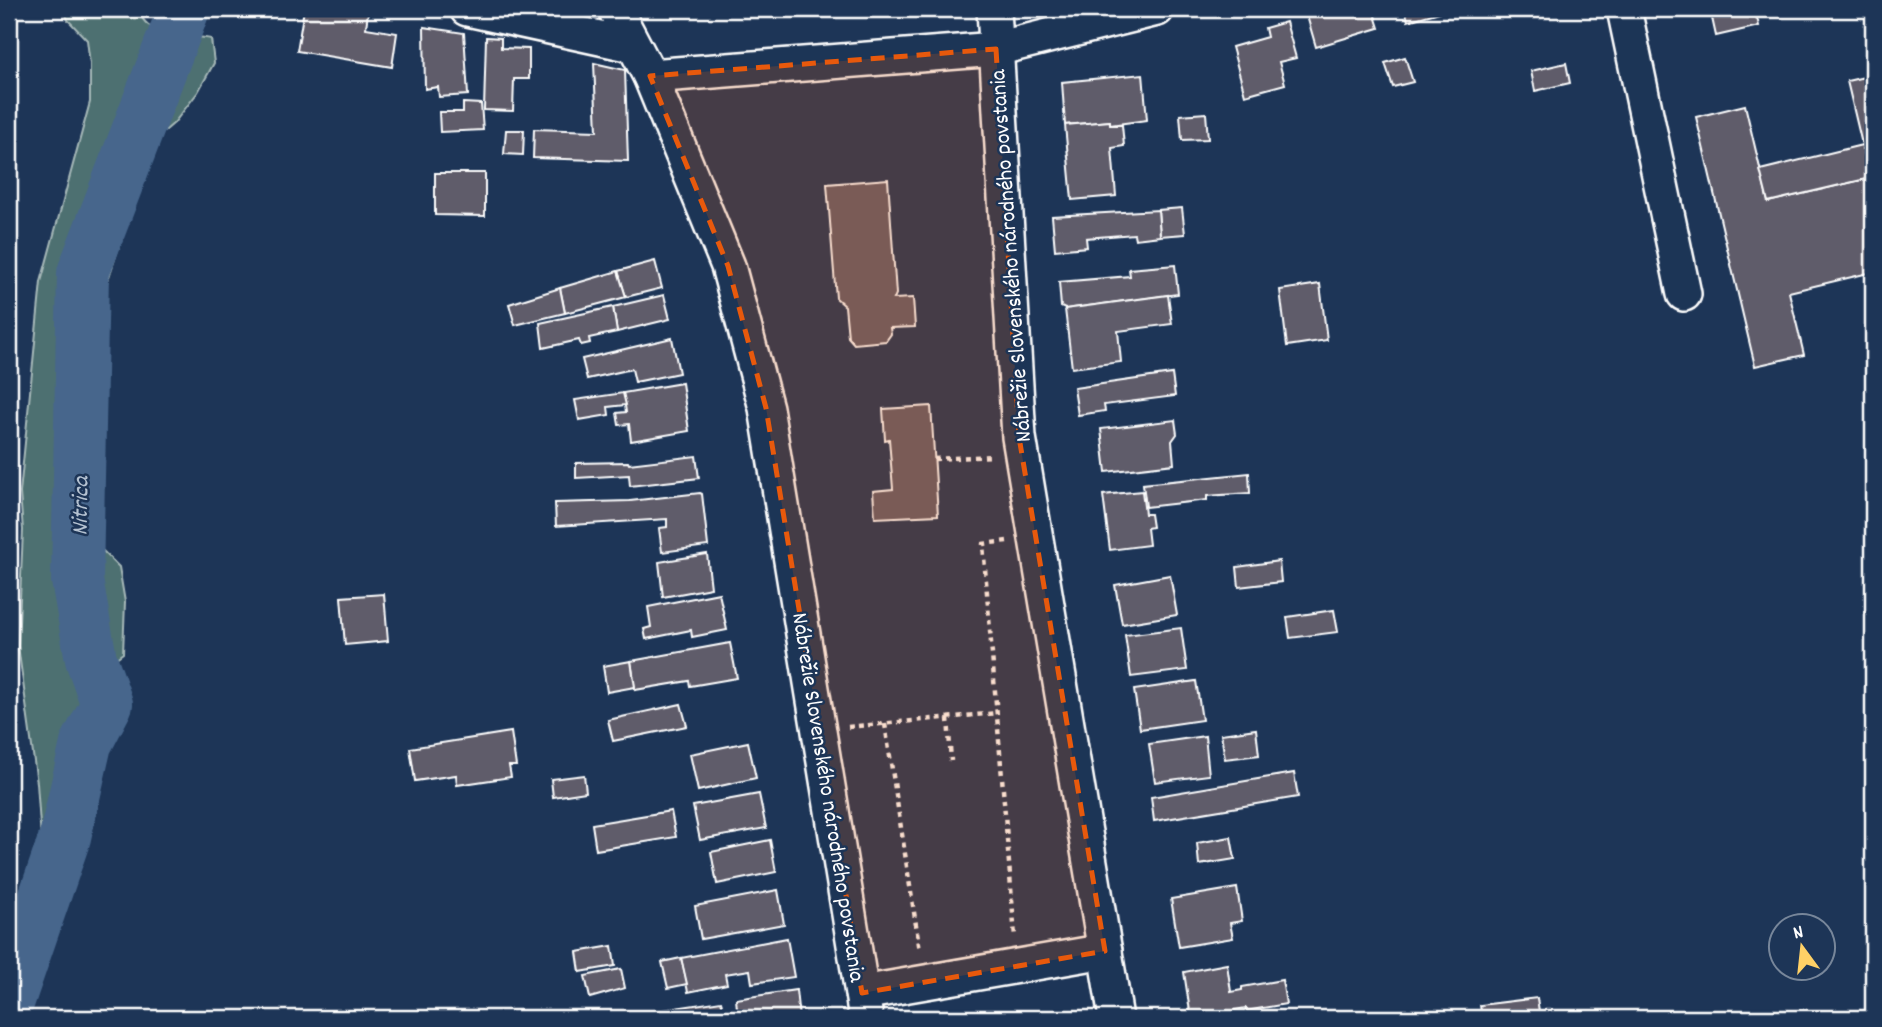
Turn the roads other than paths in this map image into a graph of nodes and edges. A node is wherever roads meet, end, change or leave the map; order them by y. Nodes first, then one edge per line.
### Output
1 (467, 9) edge
2 (615, 9) edge
3 (994, 9) edge
4 (1157, 9) edge
5 (1624, 9) edge
6 (632, 45) junction
7 (996, 49) junction
8 (650, 76) junction
9 (1684, 293) dead end
10 (1105, 951) junction
11 (864, 1006) edge
12 (1116, 1018) edge

1 - 6 street
2 - 6 street
3 - 7 street
4 - 7 street
5 - 9 street
6 - 8 street
7 - 8 street, Nábrežie Slovenského národného povstania
7 - 10 street, Nábrežie Slovenského národného povstania
8 - 11 street, Nábrežie Slovenského národného povstania
10 - 11 street
10 - 12 street, Nábrežie Slovenského národného povstania

